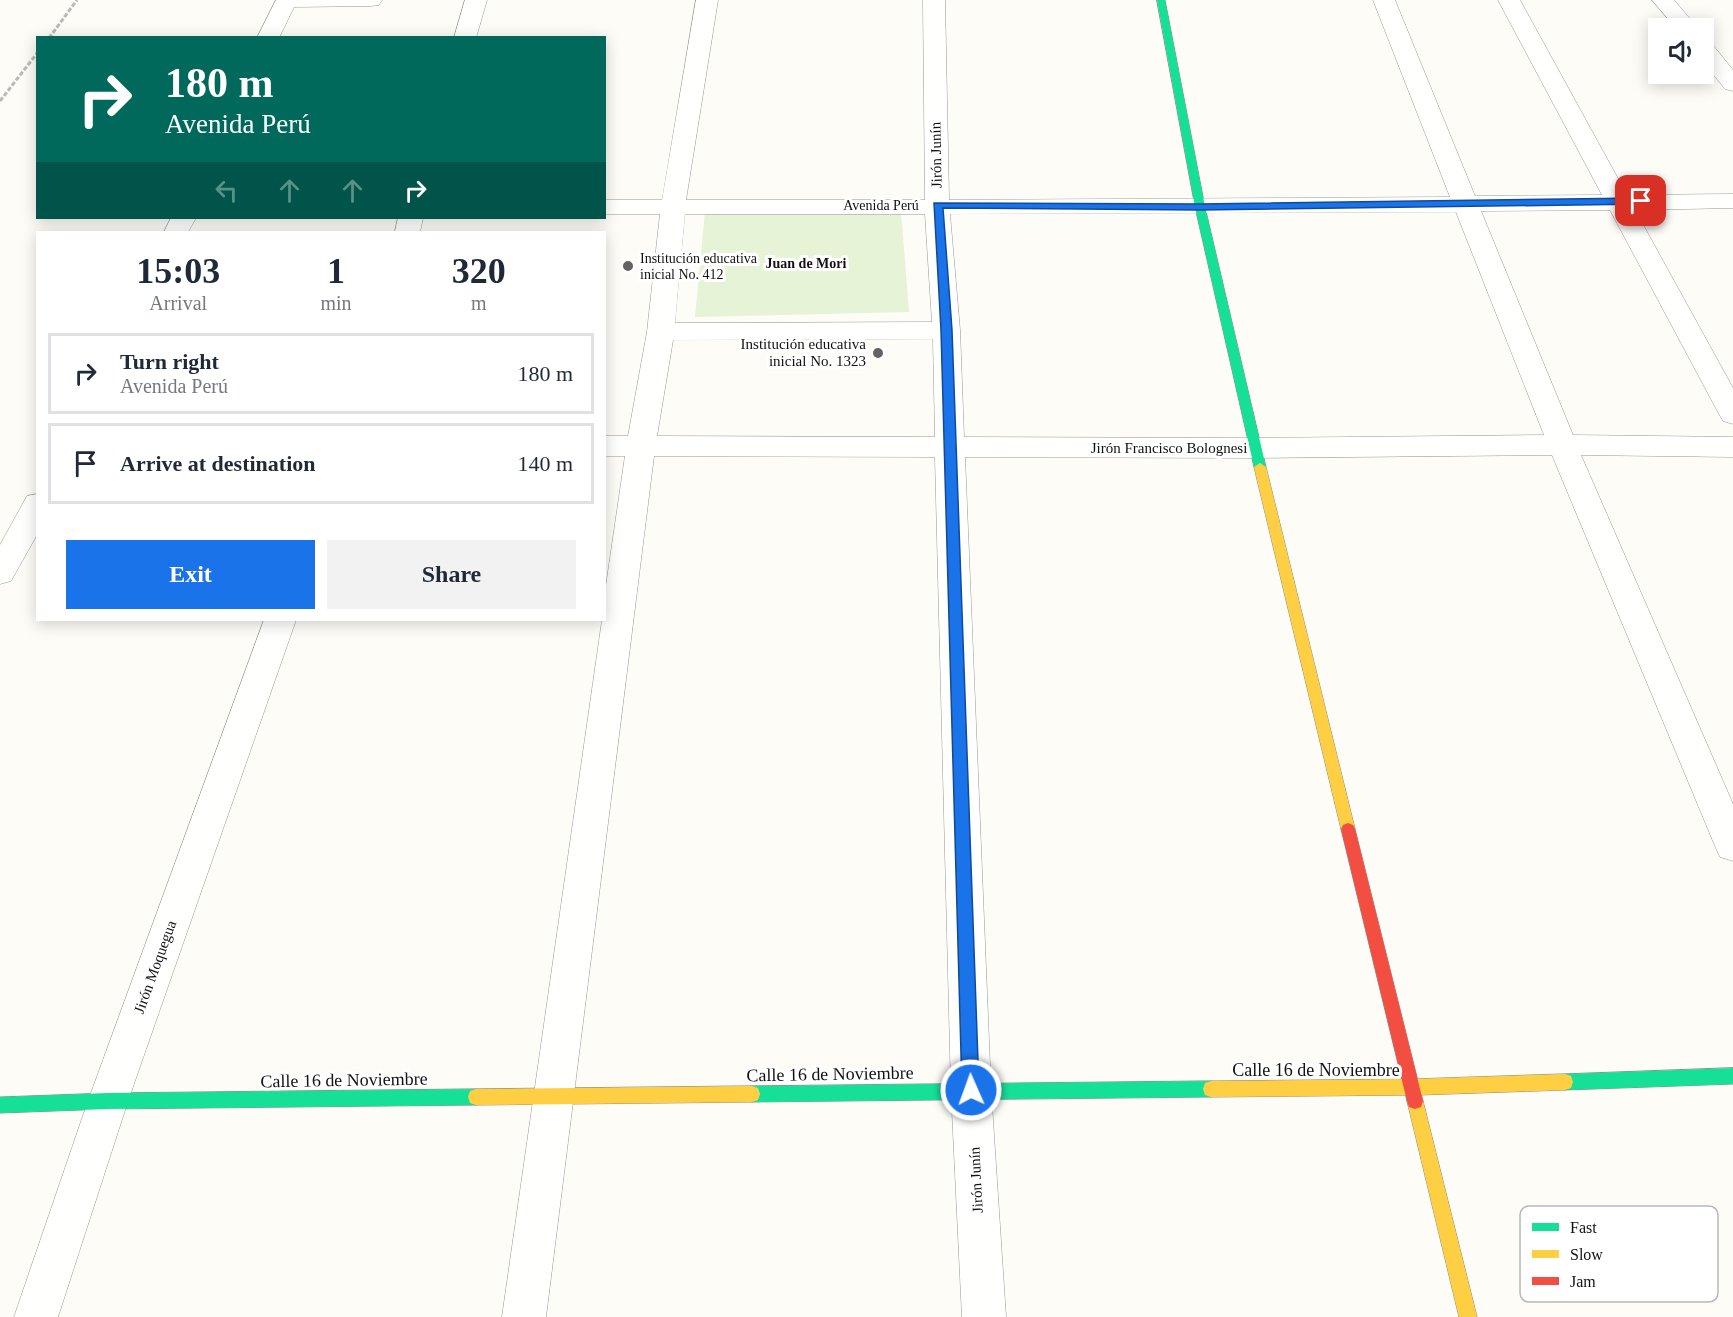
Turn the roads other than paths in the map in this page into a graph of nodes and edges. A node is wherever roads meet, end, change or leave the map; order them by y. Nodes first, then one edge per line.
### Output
1 (372, 0) edge
2 (476, 0) edge
3 (707, 0) edge
4 (934, 0) edge
5 (1161, 0) edge
6 (1384, 0) edge
7 (1509, 0) edge
8 (1663, 0) edge
9 (286, 1) edge
10 (1678, 18) edge
11 (269, 36) edge
12 (466, 36) edge
13 (1714, 61) edge
14 (1733, 84) edge
15 (1619, 201) junction
16 (1733, 201) edge
17 (1464, 204) junction
18 (937, 205) junction
19 (673, 206) junction
20 (606, 207) edge
21 (1200, 207) junction
22 (946, 330) junction
23 (661, 333) junction
24 (1733, 414) edge
25 (1562, 445) junction
26 (606, 446) edge
27 (640, 446) junction
28 (1733, 447) edge
29 (950, 448) junction
30 (1255, 448) junction
31 (36, 508) edge
32 (0, 573) edge
33 (280, 621) edge
34 (1733, 846) edge
35 (1733, 1076) edge
36 (1413, 1088) junction
37 (971, 1090) junction
38 (555, 1096) junction
39 (108, 1101) junction
40 (0, 1105) edge
41 (36, 1317) edge
42 (524, 1317) edge
43 (984, 1317) edge
44 (1468, 1317) edge

1 - 9 street
2 - 12 street
3 - 19 street
4 - 18 street, Jirón Junín
5 - 21 street
6 - 17 street
7 - 15 street
8 - 10 street
9 - 11 street
13 - 14 street
15 - 16 street, Avenida Perú
15 - 17 street, Avenida Perú
15 - 24 street
17 - 21 street, Avenida Perú
17 - 25 street
18 - 19 street, Avenida Perú
18 - 21 street, Avenida Perú
18 - 22 street, Jirón Junín
19 - 20 street, Avenida Perú
19 - 23 street
21 - 30 street
22 - 23 street
22 - 29 street, Jirón Junín
23 - 27 street
25 - 28 street, Jirón Francisco Bolognesi
25 - 30 street, Jirón Francisco Bolognesi
25 - 34 street
26 - 27 street, Jirón Francisco Bolognesi
27 - 29 street, Jirón Francisco Bolognesi
27 - 38 street
29 - 30 street, Jirón Francisco Bolognesi
29 - 37 street, Jirón Junín
30 - 36 street
31 - 32 street
33 - 39 street, Jirón Moquegua
35 - 36 street, Calle 16 de Noviembre
36 - 37 street, Calle 16 de Noviembre
36 - 44 street
37 - 38 street, Calle 16 de Noviembre
37 - 43 street, Jirón Junín
38 - 39 street, Calle 16 de Noviembre
38 - 42 street
39 - 40 street, Calle 16 de Noviembre
39 - 41 street, Jirón Moquegua

